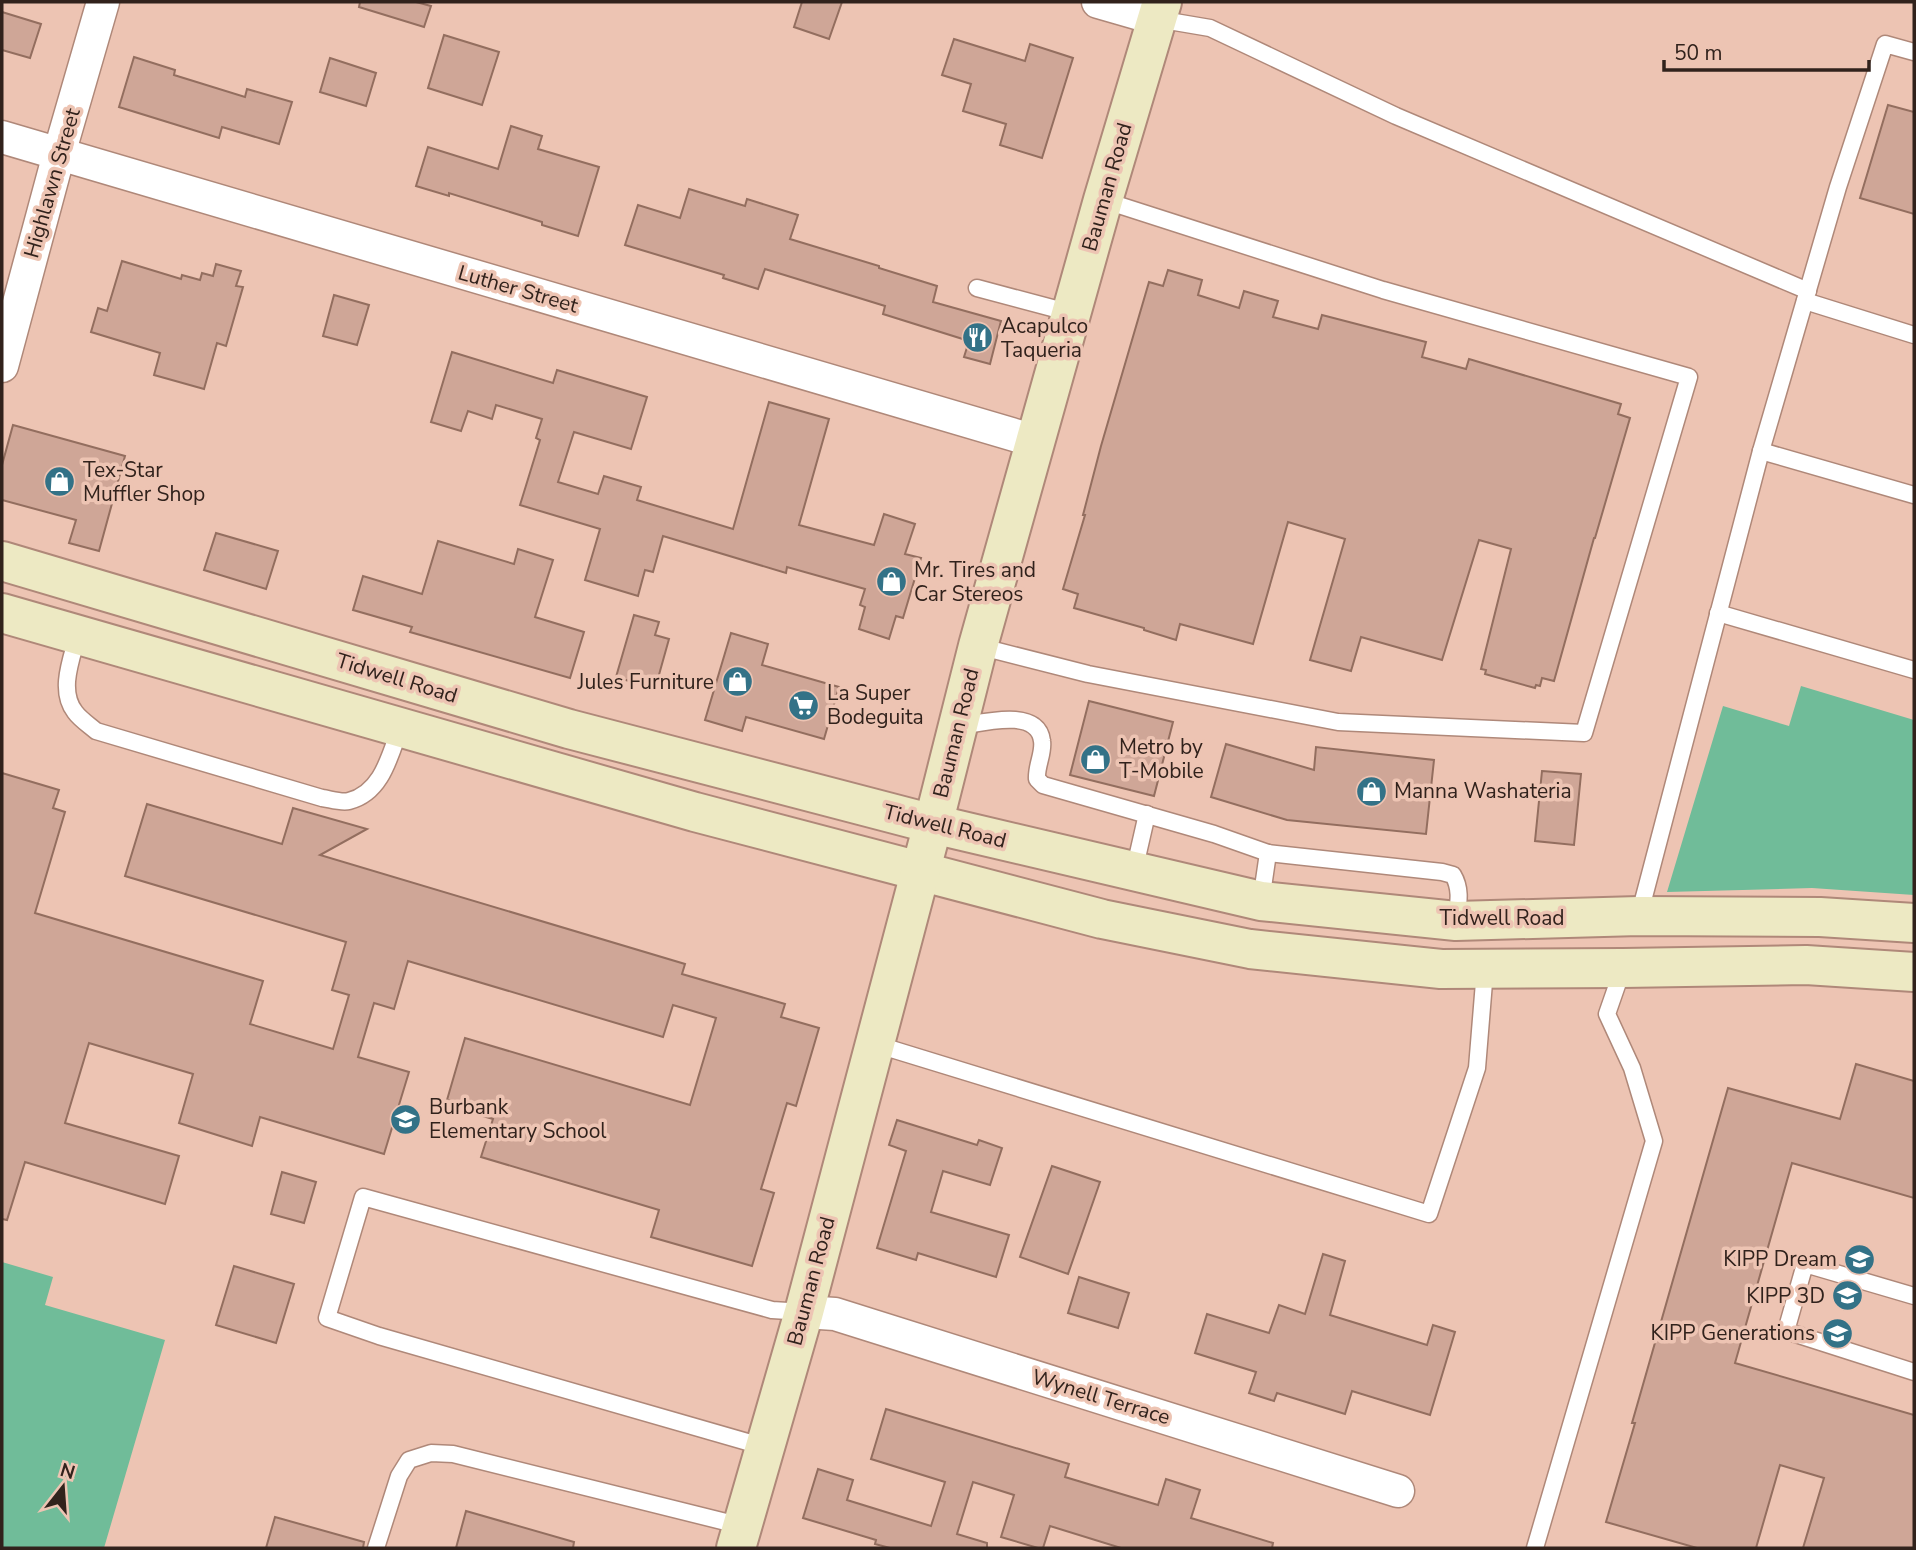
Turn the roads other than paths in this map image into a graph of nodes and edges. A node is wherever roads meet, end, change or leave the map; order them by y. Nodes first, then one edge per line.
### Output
1 (103, 2) edge
2 (1098, 2) edge
3 (1160, 10) edge
4 (1914, 52) edge
5 (2, 136) edge
6 (59, 154) junction
7 (1103, 200) junction
8 (977, 288) dead end
9 (1807, 296) junction
10 (1070, 313) junction
11 (1914, 335) edge
12 (2, 366) edge
13 (1035, 441) junction
14 (1761, 451) junction
15 (1914, 495) edge
16 (2, 561) edge
17 (2, 613) edge
18 (1718, 613) junction
19 (78, 634) junction
20 (264, 638) junction
21 (978, 646) junction
22 (1914, 670) edge
23 (247, 684) junction
24 (957, 726) junction
25 (400, 728) junction
26 (569, 729) junction
27 (560, 774) junction
28 (1147, 814) junction
29 (933, 824) junction
30 (1268, 853) junction
31 (920, 871) junction
32 (1134, 871) junction
33 (1261, 901) junction
34 (1639, 916) junction
35 (1456, 921) junction
36 (1914, 923) edge
37 (1250, 949) junction
38 (1623, 968) junction
39 (1485, 970) junction
40 (1914, 972) edge
41 (875, 1044) junction
42 (1914, 1296) edge
43 (804, 1312) junction
44 (1914, 1371) edge
45 (765, 1447) junction
46 (1398, 1490) dead end
47 (739, 1537) edge
48 (376, 1548) edge
49 (1535, 1548) edge

1 - 6 street, Highlawn Street
2 - 3 street
3 - 7 main road, Bauman Road
3 - 9 lane
4 - 9 lane
5 - 6 street, Luther Street
6 - 12 street, Highlawn Street
6 - 13 street, Luther Street
7 - 10 main road, Bauman Road
7 - 21 lane
8 - 10 lane
9 - 11 lane
9 - 14 lane
10 - 13 main road, Bauman Road
13 - 21 main road, Bauman Road
14 - 15 lane
14 - 18 lane
16 - 20 main road, Tidwell Road
17 - 19 main road
18 - 22 lane
18 - 34 lane
19 - 23 main road
19 - 25 lane
20 - 23 main road
20 - 26 main road, Tidwell Road
21 - 24 main road, Bauman Road
23 - 25 main road
24 - 28 lane
24 - 29 main road, Bauman Road
25 - 27 main road
26 - 27 main road
26 - 29 main road, Tidwell Road
27 - 31 main road
28 - 30 lane
28 - 32 lane
29 - 31 main road, Bauman Road
29 - 32 main road, Tidwell Road
30 - 33 lane
30 - 35 lane
31 - 37 main road
31 - 41 main road, Bauman Road
32 - 33 main road, Tidwell Road
33 - 35 main road, Tidwell Road
33 - 37 main road
34 - 35 main road, Tidwell Road
34 - 36 main road, Tidwell Road
34 - 38 main road
37 - 39 main road
38 - 39 main road
38 - 40 main road
38 - 49 lane
39 - 41 lane
41 - 43 main road, Bauman Road
42 - 44 lane
43 - 45 main road, Bauman Road
43 - 45 lane
43 - 46 street, Wynell Terrace
45 - 47 main road, Bauman Road
47 - 48 lane

